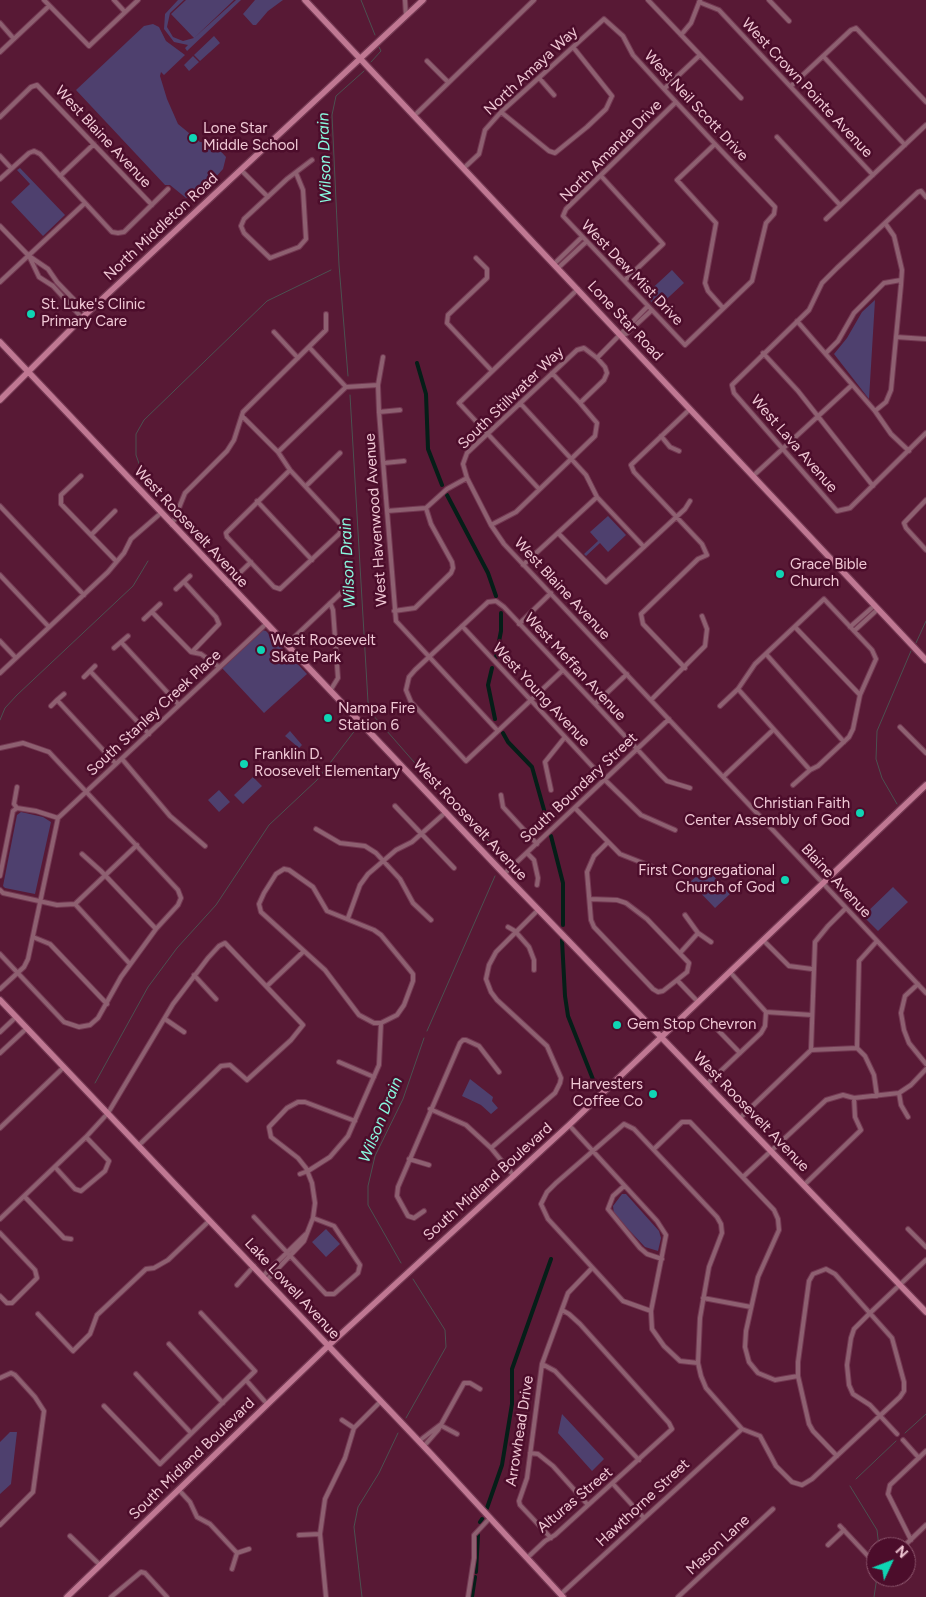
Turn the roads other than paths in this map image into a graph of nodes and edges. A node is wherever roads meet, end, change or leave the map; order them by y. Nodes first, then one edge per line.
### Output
1 (44, 0) edge
2 (114, 0) edge
3 (138, 0) edge
4 (305, 0) edge
5 (405, 0) edge
6 (423, 0) edge
7 (534, 0) edge
8 (648, 0) edge
9 (769, 0) edge
10 (699, 1) edge
11 (49, 6) junction
12 (126, 12) junction
13 (406, 16) junction
14 (604, 19) joint
15 (789, 21) dead end
16 (0, 23) edge
17 (681, 35) junction
18 (14, 39) junction
19 (572, 47) junction
20 (0, 52) edge
21 (700, 55) junction
22 (823, 56) junction
23 (361, 59) junction
24 (427, 61) dead end
25 (540, 79) junction
26 (448, 82) junction
27 (791, 86) junction
28 (664, 89) junction
29 (554, 96) dead end
30 (741, 98) dead end
31 (676, 102) junction
32 (926, 102) edge
33 (502, 112) junction
34 (414, 116) junction
35 (0, 117) edge
36 (926, 125) edge
37 (778, 137) dead end
38 (94, 144) junction
39 (715, 144) junction
40 (904, 145) junction
41 (0, 156) edge
42 (312, 160) dead end
43 (11, 168) junction
44 (464, 168) junction
45 (242, 170) junction
46 (296, 173) junction
47 (873, 175) junction
48 (60, 176) junction
49 (602, 177) junction
50 (0, 180) edge
51 (168, 188) dead end
52 (268, 197) junction
53 (926, 197) edge
54 (85, 203) junction
55 (152, 205) junction
56 (840, 205) junction
57 (563, 216) joint
58 (826, 219) dead end
59 (885, 223) junction
60 (0, 226) edge
61 (582, 238) junction
62 (586, 242) junction
63 (29, 256) junction
64 (476, 258) dead end
65 (556, 266) junction
66 (625, 280) junction
67 (901, 280) junction
68 (0, 282) edge
69 (578, 289) junction
70 (648, 306) junction
71 (723, 308) junction
72 (652, 310) junction
73 (326, 314) dead end
74 (84, 315) junction
75 (797, 321) junction
76 (274, 332) dead end
77 (620, 335) junction
78 (896, 337) junction
79 (926, 339) edge
80 (0, 342) edge
81 (309, 347) junction
82 (826, 353) junction
83 (763, 354) junction
84 (383, 357) dead end
85 (298, 358) junction
86 (597, 358) junction
87 (492, 371) junction
88 (29, 372) junction
89 (552, 373) junction
90 (378, 384) junction
91 (852, 385) junction
92 (346, 387) junction
93 (0, 400) edge
94 (520, 403) junction
95 (580, 403) junction
96 (690, 409) junction
97 (400, 410) dead end
98 (875, 411) junction
99 (379, 412) junction
100 (242, 416) junction
101 (819, 417) junction
102 (926, 433) edge
103 (487, 434) junction
104 (661, 436) junction
105 (784, 448) junction
106 (679, 451) dead end
107 (910, 451) junction
108 (278, 452) junction
109 (340, 453) dead end
110 (571, 459) junction
111 (464, 460) joint
112 (404, 461) dead end
113 (384, 463) junction
114 (290, 470) junction
115 (81, 476) dead end
116 (753, 476) junction
117 (467, 478) junction
118 (306, 486) junction
119 (874, 486) junction
120 (539, 489) junction
121 (597, 497) junction
122 (55, 499) dead end
123 (61, 499) junction
124 (926, 500) edge
125 (258, 501) junction
126 (690, 501) dead end
127 (0, 506) edge
128 (426, 508) junction
129 (115, 510) dead end
130 (387, 511) junction
131 (161, 513) junction
132 (676, 518) junction
133 (172, 525) junction
134 (491, 525) junction
135 (558, 532) junction
136 (90, 535) junction
137 (644, 547) junction
138 (926, 550) edge
139 (312, 560) junction
140 (116, 561) junction
141 (251, 562) junction
142 (523, 565) junction
143 (0, 575) edge
144 (190, 576) dead end
145 (184, 582) junction
146 (228, 584) junction
147 (176, 589) dead end
148 (343, 591) dead end
149 (551, 593) junction
150 (84, 595) junction
151 (330, 603) junction
152 (160, 604) dead end
153 (876, 607) junction
154 (394, 611) junction
155 (152, 612) junction
156 (702, 616) dead end
157 (144, 619) dead end
158 (266, 624) junction
159 (519, 624) junction
160 (462, 626) junction
161 (50, 627) junction
162 (795, 627) junction
163 (852, 629) junction
164 (128, 636) dead end
165 (0, 641) edge
166 (121, 642) junction
167 (286, 645) junction
168 (114, 648) dead end
169 (192, 652) junction
170 (766, 654) junction
171 (16, 658) junction
172 (429, 658) junction
173 (926, 660) edge
174 (95, 666) dead end
175 (219, 667) junction
176 (685, 668) junction
177 (563, 670) junction
178 (90, 671) junction
179 (0, 673) edge
180 (627, 674) junction
181 (84, 677) dead end
182 (738, 689) junction
183 (330, 691) junction
184 (64, 694) dead end
185 (860, 695) junction
186 (58, 700) junction
187 (651, 700) junction
188 (531, 701) junction
189 (595, 704) junction
190 (179, 705) junction
191 (51, 706) dead end
192 (720, 706) dead end
193 (669, 719) junction
194 (900, 727) dead end
195 (773, 730) junction
196 (498, 731) junction
197 (149, 734) junction
198 (565, 737) junction
199 (32, 738) dead end
200 (844, 742) junction
201 (31, 745) junction
202 (0, 748) edge
203 (637, 749) junction
204 (926, 753) edge
205 (122, 759) junction
206 (116, 764) junction
207 (810, 770) junction
208 (723, 777) junction
209 (605, 780) junction
210 (794, 785) dead end
211 (18, 787) dead end
212 (926, 787) edge
213 (690, 788) dead end
214 (551, 790) dead end
215 (86, 792) junction
216 (500, 795) dead end
217 (395, 806) dead end
218 (17, 808) junction
219 (575, 808) junction
220 (446, 812) junction
221 (58, 818) junction
222 (316, 829) dead end
223 (675, 830) dead end
224 (422, 834) junction
225 (607, 843) junction
226 (537, 844) junction
227 (137, 845) junction
228 (206, 846) dead end
229 (527, 853) junction
230 (82, 854) dead end
231 (384, 860) junction
232 (653, 867) dead end
233 (454, 868) dead end
234 (504, 874) junction
235 (105, 875) junction
236 (0, 876) edge
237 (824, 884) junction
238 (537, 885) dead end
239 (0, 890) edge
240 (590, 900) junction
241 (41, 902) junction
242 (75, 904) junction
243 (846, 908) junction
244 (538, 910) junction
245 (685, 915) dead end
246 (348, 918) junction
247 (432, 920) dead end
248 (508, 927) dead end
249 (156, 929) junction
250 (515, 931) junction
251 (698, 933) junction
252 (33, 937) junction
253 (764, 941) junction
254 (877, 941) junction
255 (711, 942) dead end
256 (304, 951) junction
257 (680, 953) junction
258 (0, 954) edge
259 (130, 964) junction
260 (812, 969) junction
261 (534, 970) dead end
262 (730, 972) junction
263 (17, 973) junction
264 (194, 975) junction
265 (677, 980) junction
266 (918, 984) junction
267 (267, 986) junction
268 (0, 989) edge
269 (926, 993) edge
270 (216, 999) dead end
271 (0, 1000) edge
272 (698, 1002) junction
273 (107, 1004) junction
274 (766, 1012) junction
275 (812, 1014) junction
276 (16, 1017) junction
277 (165, 1018) junction
278 (381, 1023) junction
279 (715, 1027) dead end
280 (27, 1028) junction
281 (0, 1032) edge
282 (184, 1032) dead end
283 (660, 1038) junction
284 (857, 1048) junction
285 (810, 1050) junction
286 (0, 1053) edge
287 (740, 1053) junction
288 (339, 1062) dead end
289 (926, 1064) edge
290 (64, 1067) junction
291 (926, 1069) edge
292 (499, 1072) dead end
293 (374, 1077) junction
294 (707, 1084) junction
295 (899, 1093) junction
296 (876, 1096) junction
297 (854, 1098) junction
298 (430, 1110) junction
299 (108, 1113) junction
300 (908, 1117) dead end
301 (740, 1118) junction
302 (355, 1122) junction
303 (569, 1125) junction
304 (0, 1128) edge
305 (86, 1137) junction
306 (138, 1146) junction
307 (491, 1148) junction
308 (654, 1149) junction
309 (592, 1151) junction
310 (770, 1151) junction
311 (410, 1159) junction
312 (429, 1165) dead end
313 (55, 1167) junction
314 (308, 1172) junction
315 (300, 1174) dead end
316 (514, 1176) junction
317 (743, 1177) junction
318 (804, 1185) junction
319 (624, 1186) junction
320 (24, 1196) junction
321 (424, 1211) dead end
322 (254, 1217) dead end
323 (313, 1218) junction
324 (0, 1219) edge
325 (209, 1221) junction
326 (908, 1229) dead end
327 (0, 1233) edge
328 (71, 1239) dead end
329 (926, 1247) edge
330 (288, 1255) junction
331 (662, 1259) junction
332 (926, 1260) edge
333 (254, 1266) junction
334 (592, 1268) junction
335 (265, 1278) junction
336 (237, 1285) dead end
337 (901, 1285) junction
338 (0, 1296) edge
339 (703, 1298) junction
340 (751, 1307) junction
341 (562, 1310) junction
342 (651, 1311) junction
343 (926, 1312) edge
344 (200, 1313) dead end
345 (870, 1313) junction
346 (38, 1314) dead end
347 (169, 1344) dead end
348 (328, 1346) junction
349 (698, 1362) junction
350 (542, 1364) junction
351 (136, 1374) dead end
352 (798, 1376) junction
353 (0, 1378) edge
354 (246, 1380) junction
355 (480, 1389) dead end
356 (381, 1401) junction
357 (223, 1403) junction
358 (267, 1404) junction
359 (104, 1406) dead end
360 (880, 1416) junction
361 (342, 1420) dead end
362 (440, 1425) junction
363 (354, 1428) junction
364 (742, 1429) junction
365 (191, 1433) junction
366 (457, 1434) dead end
367 (897, 1434) dead end
368 (903, 1440) dead end
369 (419, 1441) junction
370 (424, 1446) junction
371 (926, 1451) edge
372 (530, 1453) junction
373 (837, 1456) junction
374 (919, 1458) junction
375 (639, 1460) junction
376 (613, 1484) junction
377 (179, 1490) junction
378 (588, 1505) junction
379 (773, 1509) dead end
380 (490, 1518) junction
381 (644, 1518) junction
382 (0, 1525) edge
383 (926, 1525) edge
384 (320, 1534) junction
385 (299, 1535) dead end
386 (70, 1536) dead end
387 (910, 1537) edge
388 (914, 1537) edge
389 (551, 1538) junction
390 (828, 1545) dead end
391 (249, 1550) dead end
392 (237, 1553) junction
393 (866, 1554) edge
394 (527, 1558) junction
395 (100, 1565) junction
396 (232, 1569) dead end
397 (71, 1596) edge
398 (562, 1596) edge
399 (111, 1597) edge
400 (167, 1597) edge
401 (326, 1597) edge
402 (468, 1597) edge
403 (678, 1597) edge

1 - 11 street
2 - 12 street
3 - 12 street
4 - 23 main road, Lone Star Road
5 - 13 street
6 - 13 main road, North Middleton Road
7 - 26 street
8 - 17 street
9 - 15 street
10 - 17 street
10 - 27 street, West Crown Pointe Avenue
11 - 12 street
11 - 18 street
13 - 23 main road, North Middleton Road
14 - 19 street, North Amaya Way
14 - 28 street, West Neil Scott Drive
16 - 18 street
17 - 21 street
18 - 20 street
19 - 25 street, North Amaya Way
19 - 33 street
21 - 28 street
21 - 30 street
22 - 27 street
22 - 32 street
22 - 40 street
23 - 34 main road, Lone Star Road
23 - 45 main road, North Middleton Road
24 - 26 street
25 - 29 street
25 - 33 street, North Amaya Way
26 - 34 street
27 - 47 street, West Crown Pointe Avenue
28 - 31 street, West Neil Scott Drive
31 - 39 street, West Neil Scott Drive
31 - 49 street, North Amanda Drive
33 - 44 street, North Amaya Way
34 - 44 main road, Lone Star Road
35 - 38 street, West Blaine Avenue
36 - 40 street
37 - 56 street
38 - 48 street
38 - 55 street, West Blaine Avenue
39 - 71 street
39 - 71 street, West Neil Scott Drive
40 - 47 street
41 - 43 street
42 - 46 street
43 - 48 street
43 - 50 street
44 - 65 main road, Lone Star Road
45 - 52 street
45 - 74 main road, North Middleton Road
46 - 52 street
46 - 52 street
47 - 56 street
48 - 54 street
49 - 57 street, North Amanda Drive
49 - 66 street
51 - 55 street
53 - 59 street
54 - 55 street
54 - 63 street
56 - 58 street
57 - 61 street, West Dew Mist Drive
59 - 67 street
59 - 75 street
60 - 63 street
61 - 62 street, West Dew Mist Drive
61 - 65 street
62 - 65 street
62 - 66 street, West Dew Mist Drive
63 - 68 street
63 - 74 street
63 - 74 street
64 - 87 street
65 - 69 main road, Lone Star Road
66 - 70 street, West Dew Mist Drive
67 - 78 street
67 - 82 street
69 - 77 main road, Lone Star Road
69 - 87 street
70 - 72 street, West Dew Mist Drive
70 - 77 street
71 - 72 street, West Dew Mist Drive
72 - 77 street
73 - 81 street
74 - 88 main road, North Middleton Road
75 - 82 street
75 - 83 street
76 - 85 street
77 - 86 street
77 - 96 main road, Lone Star Road
78 - 79 street
78 - 98 street
80 - 88 main road, West Roosevelt Avenue
81 - 85 street
81 - 92 street
82 - 91 street
83 - 101 street
83 - 105 street, West Lava Avenue
84 - 90 street, West Havenwood Avenue
85 - 100 street
86 - 89 street, South Stillwater Way
86 - 95 street
87 - 103 street
88 - 93 main road, North Middleton Road
88 - 131 main road, West Roosevelt Avenue
89 - 94 street, South Stillwater Way
89 - 95 street
90 - 92 street
90 - 99 street, West Havenwood Avenue
91 - 98 street
91 - 101 street
92 - 108 street
94 - 103 street, South Stillwater Way
94 - 110 street
95 - 110 street
96 - 104 street
96 - 116 main road, Lone Star Road
97 - 99 street
98 - 107 street
99 - 113 street, West Havenwood Avenue
100 - 108 street
100 - 133 street
101 - 105 street
101 - 119 street
102 - 107 street
103 - 111 street, South Stillwater Way
103 - 120 street
104 - 106 street
104 - 132 street
105 - 116 street
105 - 119 street, West Lava Avenue
107 - 119 street
108 - 114 street
109 - 118 street
110 - 120 street
110 - 121 street
111 - 117 street, West Blaine Avenue
112 - 113 street
113 - 130 street, West Havenwood Avenue
114 - 118 street
114 - 125 street
115 - 123 street
116 - 153 main road, Lone Star Road
117 - 128 street
117 - 134 street, West Blaine Avenue
118 - 139 street
120 - 134 street
121 - 135 street
121 - 137 street
122 - 123 street
123 - 136 street
124 - 138 street
125 - 139 street
125 - 141 street
126 - 132 street
127 - 150 street
128 - 130 street
128 - 154 street
129 - 136 street
130 - 154 street, West Havenwood Avenue
131 - 133 main road, West Roosevelt Avenue
131 - 140 street
132 - 137 street
132 - 176 street
133 - 146 main road, West Roosevelt Avenue
134 - 142 street, West Blaine Avenue
135 - 137 street
135 - 142 street
136 - 140 street
139 - 141 street
140 - 150 street
141 - 146 street
142 - 149 street, West Blaine Avenue
143 - 161 street
144 - 145 street
145 - 147 street
145 - 169 street
146 - 158 main road, West Roosevelt Avenue
148 - 151 street
149 - 159 street
149 - 180 street, West Blaine Avenue
150 - 161 street
151 - 167 street
151 - 183 street
152 - 155 street
153 - 163 street
153 - 173 main road, Lone Star Road
154 - 172 street, West Havenwood Avenue
155 - 157 street
155 - 169 street
156 - 176 street
158 - 167 main road, West Roosevelt Avenue
158 - 175 street, South Stanley Creek Place
159 - 160 street, West Meffan Avenue
159 - 177 street, West Meffan Avenue
160 - 172 street
160 - 188 street, West Young Avenue
161 - 171 street
162 - 163 street
162 - 170 street
162 - 185 street
163 - 185 street
164 - 166 street
165 - 171 street
166 - 168 street
166 - 190 street
167 - 183 main road, West Roosevelt Avenue
169 - 175 street
170 - 182 street
170 - 200 street
171 - 179 street
172 - 196 street, West Havenwood Avenue
172 - 196 street
174 - 178 street
175 - 190 street, South Stanley Creek Place
176 - 187 street
177 - 188 street
177 - 189 street, West Meffan Avenue
178 - 181 street
178 - 197 street
180 - 187 street, West Blaine Avenue
180 - 189 street
182 - 192 street
182 - 195 street
183 - 220 main road, West Roosevelt Avenue
184 - 186 street
185 - 200 street
186 - 191 street
186 - 206 street
187 - 193 street, West Blaine Avenue
188 - 196 street
188 - 198 street, West Young Avenue
189 - 203 street, West Meffan Avenue
190 - 197 street, South Stanley Creek Place
193 - 203 street, South Boundary Street
193 - 208 street, Blaine Avenue
194 - 204 street
195 - 207 street
195 - 208 street
197 - 205 street, South Stanley Creek Place
198 - 209 street, West Young Avenue
198 - 214 street
199 - 201 street
200 - 207 street
201 - 202 street
201 - 215 street
203 - 209 street, South Boundary Street
203 - 213 street, West Meffan Avenue
205 - 206 street, South Stanley Creek Place
205 - 228 street
206 - 215 street, South Stanley Creek Place
207 - 210 street
208 - 237 street, Blaine Avenue
209 - 219 street, South Boundary Street
209 - 223 street, West Young Avenue
211 - 218 street
212 - 237 main road, South Midland Boulevard
215 - 221 street, South Stanley Creek Place
215 - 227 street
216 - 226 street
217 - 224 street
218 - 221 street
218 - 236 street
219 - 225 street
219 - 226 street, South Boundary Street
220 - 224 street
220 - 234 main road, West Roosevelt Avenue
221 - 241 street
222 - 231 street
224 - 231 street
224 - 233 street
225 - 232 street
225 - 240 street
226 - 229 street, South Boundary Street
227 - 235 street
227 - 249 street
229 - 234 street, South Boundary Street
229 - 238 street
230 - 235 street
231 - 246 street
231 - 247 street
234 - 244 main road, West Roosevelt Avenue
235 - 242 street
235 - 249 street
237 - 243 street, Blaine Avenue
237 - 253 main road, South Midland Boulevard
239 - 241 street
240 - 257 street
240 - 265 street
241 - 242 street
241 - 252 street
242 - 259 street
243 - 254 street, Blaine Avenue
243 - 260 street
244 - 250 street
244 - 283 main road, West Roosevelt Avenue
245 - 251 street
246 - 256 street
246 - 278 street
248 - 250 street
249 - 259 street
250 - 261 street
250 - 307 street
251 - 255 street
251 - 257 street
252 - 263 street
252 - 273 street
253 - 260 street
253 - 262 main road, South Midland Boulevard
254 - 266 street, Blaine Avenue
254 - 284 street
256 - 267 street
256 - 278 street
257 - 265 street
258 - 263 street
259 - 273 street
260 - 275 street
262 - 272 main road, South Midland Boulevard
262 - 274 street
263 - 268 street
263 - 273 street
264 - 267 street
264 - 270 street
264 - 277 street
265 - 272 street
266 - 269 street, Blaine Avenue
266 - 289 street
267 - 306 street
271 - 276 main road, Lake Lowell Avenue
272 - 283 main road, South Midland Boulevard
274 - 275 street
274 - 287 street
275 - 285 street
276 - 280 main road, Lake Lowell Avenue
276 - 281 street
277 - 282 street
277 - 299 street
278 - 293 street
279 - 287 street
280 - 286 street
280 - 290 main road, Lake Lowell Avenue
283 - 294 main road, West Roosevelt Avenue
283 - 303 main road, South Midland Boulevard
284 - 285 street
284 - 296 street
285 - 301 street
287 - 294 street
288 - 293 street
290 - 299 main road, Lake Lowell Avenue
290 - 304 street
291 - 295 street
292 - 298 street
293 - 302 street
294 - 301 main road, West Roosevelt Avenue
295 - 296 street
295 - 300 street
296 - 297 street
297 - 310 street
297 - 318 street
298 - 307 street
298 - 311 street
299 - 305 street
299 - 306 main road, Lake Lowell Avenue
301 - 310 main road, West Roosevelt Avenue
302 - 314 street
302 - 314 street
303 - 309 street
303 - 316 main road, South Midland Boulevard
305 - 313 street
305 - 313 street
306 - 325 main road, Lake Lowell Avenue
307 - 316 street
308 - 309 street
308 - 317 street
308 - 339 street
309 - 319 street
309 - 334 street
310 - 317 street
310 - 318 main road, West Roosevelt Avenue
311 - 312 street
311 - 321 street
313 - 320 street
314 - 315 street
314 - 323 street
316 - 348 main road, South Midland Boulevard
317 - 340 street
318 - 337 main road, West Roosevelt Avenue
319 - 331 street
319 - 331 street
320 - 324 street
320 - 328 street
322 - 330 street
323 - 330 street
323 - 330 street
325 - 333 main road, Lake Lowell Avenue
325 - 346 street
326 - 329 street
327 - 338 street
330 - 335 street
331 - 342 street
332 - 337 street
333 - 335 main road, Lake Lowell Avenue
333 - 336 street
334 - 341 street, Arrowhead Drive
334 - 342 street
335 - 348 main road, Lake Lowell Avenue
337 - 343 main road, West Roosevelt Avenue
337 - 345 street
339 - 340 street
339 - 349 street
340 - 352 street
341 - 350 street, Arrowhead Drive
341 - 375 street, Alturas Street
342 - 349 street
344 - 354 street
345 - 352 street
345 - 360 street
345 - 360 street
347 - 357 street
348 - 356 main road, Lake Lowell Avenue
348 - 358 main road, South Midland Boulevard
349 - 364 street
350 - 372 street, Arrowhead Drive
350 - 375 street
351 - 365 street
352 - 373 street
353 - 382 street
354 - 357 street
354 - 358 street
355 - 362 street
356 - 363 street
356 - 369 main road, Lake Lowell Avenue
357 - 365 street
358 - 377 main road, South Midland Boulevard
359 - 365 street
360 - 367 street
360 - 373 street
361 - 363 street
362 - 366 street
362 - 369 street
362 - 370 street
363 - 384 street
364 - 373 street
364 - 381 street, Hawthorne Street
368 - 374 street
369 - 370 main road, Lake Lowell Avenue
370 - 380 main road, Lake Lowell Avenue
371 - 374 street
372 - 378 street
372 - 389 street, Arrowhead Drive
374 - 387 street
375 - 376 street, Alturas Street
376 - 378 street, Alturas Street
376 - 381 street
377 - 392 street
377 - 395 main road, South Midland Boulevard
378 - 389 street, Alturas Street
379 - 403 street, Mason Lane
380 - 394 main road, Lake Lowell Avenue
380 - 402 street
381 - 398 street, Hawthorne Street
383 - 388 street
384 - 385 street
384 - 401 street
386 - 395 street
389 - 394 street, Alturas Street
390 - 393 street
391 - 392 street
392 - 396 street
394 - 398 main road, Lake Lowell Avenue
395 - 397 main road, South Midland Boulevard
399 - 400 street

